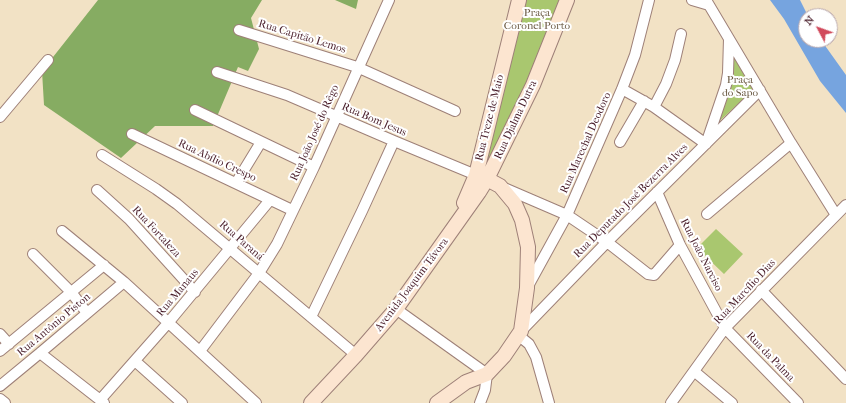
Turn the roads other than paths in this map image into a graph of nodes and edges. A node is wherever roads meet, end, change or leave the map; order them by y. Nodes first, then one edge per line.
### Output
1 (389, 0) edge
2 (519, 0) edge
3 (567, 0) edge
4 (649, 0) edge
5 (692, 0) edge
6 (708, 2) edge
7 (239, 30) dead end
8 (681, 34) dead end
9 (729, 39) junction
10 (48, 60) dead end
11 (358, 67) junction
12 (217, 72) dead end
13 (622, 89) junction
14 (760, 90) junction
15 (644, 101) junction
16 (654, 107) junction
17 (195, 110) dead end
18 (456, 111) dead end
19 (0, 117) edge
20 (336, 117) junction
21 (490, 120) junction
22 (513, 126) junction
23 (132, 134) dead end
24 (394, 141) junction
25 (261, 142) junction
26 (620, 142) dead end
27 (790, 143) junction
28 (706, 144) junction
29 (102, 155) dead end
30 (314, 167) junction
31 (482, 177) junction
32 (236, 184) junction
33 (500, 186) junction
34 (97, 190) dead end
35 (657, 192) junction
36 (270, 200) junction
37 (846, 205) edge
38 (292, 210) junction
39 (707, 214) dead end
40 (567, 215) junction
41 (836, 215) junction
42 (62, 231) dead end
43 (450, 233) joint
44 (607, 242) junction
45 (680, 245) junction
46 (231, 249) junction
47 (33, 254) dead end
48 (104, 265) junction
49 (259, 273) junction
50 (124, 282) junction
51 (527, 288) junction
52 (761, 290) junction
53 (71, 292) junction
54 (195, 292) junction
55 (396, 309) junction
56 (87, 313) junction
57 (311, 317) junction
58 (168, 323) junction
59 (725, 328) junction
60 (519, 333) junction
61 (0, 334) edge
62 (9, 344) junction
63 (0, 351) edge
64 (200, 351) junction
65 (40, 354) junction
66 (356, 355) junction
67 (136, 361) junction
68 (694, 372) junction
69 (487, 374) junction
70 (846, 379) edge
71 (0, 386) edge
72 (0, 399) edge
73 (102, 401) edge
74 (726, 401) edge
75 (5, 403) edge
76 (182, 403) edge
77 (256, 403) edge
78 (311, 403) edge
79 (436, 403) edge
80 (480, 403) edge
81 (549, 403) edge
82 (671, 403) edge
83 (798, 403) edge

1 - 11 street, Rua João José do Rêgo
2 - 21 main road, Rua Treze de Maio
3 - 22 main road, Rua Djalma Dutra
4 - 13 street, Rua Marechal Deodoro
5 - 6 street
6 - 9 street
7 - 11 street, Rua Capitão Lemos
8 - 16 street
9 - 14 street
9 - 28 street
10 - 19 street
11 - 18 street, Rua Capitão Lemos
11 - 20 street, Rua João José do Rêgo
12 - 20 street, Rua Bom Jesus
13 - 15 street
13 - 40 street, Rua Marechal Deodoro
14 - 27 street
14 - 28 street, Rua Deputado José Bezerra Alves
15 - 16 street
15 - 26 street
16 - 28 street
17 - 25 street
20 - 24 street, Rua Bom Jesus
20 - 30 street, Rua João José do Rêgo
21 - 22 main road
21 - 31 main road, Rua Treze de Maio
22 - 31 main road, Rua Djalma Dutra
23 - 32 street, Rua Abílio Crespo
24 - 31 street, Rua Bom Jesus
24 - 57 street
25 - 30 street
25 - 32 street
27 - 39 street
27 - 41 street
28 - 35 street, Rua Deputado José Bezerra Alves
29 - 46 street, Rua Paraná
30 - 38 street, Rua João José do Rêgo
31 - 33 main road
31 - 43 main road, Rua Treze de Maio
32 - 36 street, Rua Abílio Crespo
33 - 40 street
33 - 51 main road
34 - 54 street, Rua Fortaleza
35 - 44 street, Rua Deputado José Bezerra Alves
35 - 45 street, Rua João Narciso
36 - 38 street, Rua Abílio Crespo
36 - 46 street, Rua Manaus
37 - 41 street, Rua Marcílio Dias
38 - 49 street, Rua João José do Rêgo
40 - 44 street
40 - 51 street, Rua Marechal Deodoro
41 - 52 street, Rua Marcílio Dias
42 - 48 street
43 - 55 main road, Avenida Joaquim Távora
44 - 45 street
44 - 60 street, Rua Deputado José Bezerra Alves
45 - 59 street, Rua João Narciso
46 - 49 street, Rua Paraná
46 - 54 street, Rua Manaus
47 - 53 street
48 - 50 street
48 - 53 street
49 - 57 street, Rua Paraná
49 - 64 street, Rua João José do Rêgo
50 - 56 street, Rua Antônio Piston
50 - 58 street
51 - 60 main road
52 - 59 street, Rua Marcílio Dias
52 - 70 street
53 - 56 street
53 - 62 street
54 - 58 street, Rua Manaus
55 - 66 main road, Avenida Joaquim Távora
55 - 69 street
56 - 65 street, Rua Antônio Piston
57 - 66 street, Rua Paraná
58 - 64 street
58 - 67 street, Rua Manaus
59 - 68 street, Rua Marcílio Dias
59 - 83 street, Rua da Palma
60 - 69 main road
60 - 81 street
61 - 62 street
62 - 63 street
64 - 77 street
65 - 71 street, Rua Antônio Piston
65 - 73 street
66 - 78 main road, Avenida Joaquim Távora
67 - 73 street, Rua Manaus
67 - 76 street
68 - 74 street
68 - 82 street, Rua Marcílio Dias
69 - 79 main road
69 - 80 street
72 - 75 street

